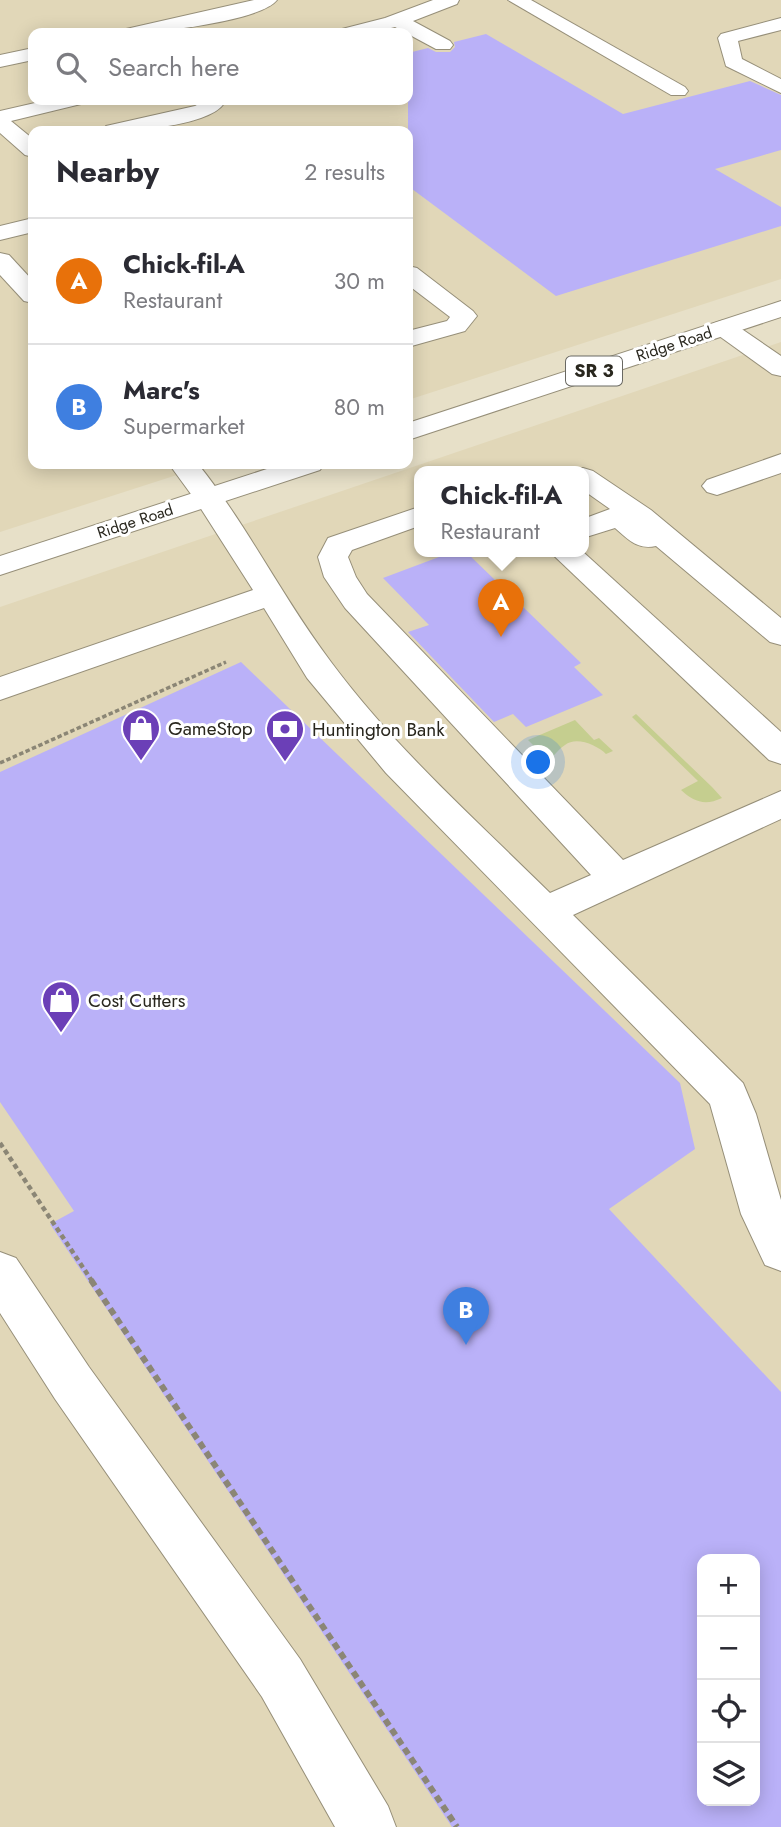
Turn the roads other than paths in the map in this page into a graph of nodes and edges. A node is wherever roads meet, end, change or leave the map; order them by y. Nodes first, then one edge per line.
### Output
1 (268, 0) edge
2 (450, 0) edge
3 (517, 0) edge
4 (397, 20) junction
5 (781, 24) edge
6 (157, 28) edge
7 (367, 28) edge
8 (412, 28) edge
9 (413, 29) edge
10 (443, 45) dead end
11 (28, 55) edge
12 (0, 61) edge
13 (781, 88) edge
14 (678, 91) dead end
15 (56, 105) edge
16 (209, 105) edge
17 (0, 120) edge
18 (132, 126) edge
19 (28, 146) edge
20 (28, 226) edge
21 (0, 233) edge
22 (413, 277) edge
23 (781, 309) edge
24 (724, 328) junction
25 (413, 339) edge
26 (781, 368) edge
27 (413, 430) edge
28 (781, 463) edge
29 (187, 469) edge
30 (295, 469) edge
31 (589, 481) edge
32 (717, 486) dead end
33 (209, 497) junction
34 (414, 518) edge
35 (589, 527) edge
36 (570, 557) edge
37 (0, 566) edge
38 (270, 595) junction
39 (781, 635) edge
40 (781, 654) edge
41 (0, 690) edge
42 (781, 752) edge
43 (781, 804) edge
44 (618, 879) junction
45 (545, 912) junction
46 (781, 1250) edge
47 (0, 1273) edge
48 (367, 1827) edge

1 - 6 main road
2 - 4 main road
3 - 14 main road
4 - 7 main road
4 - 8 main road
5 - 13 main road
9 - 10 main road
11 - 12 main road
15 - 17 main road
16 - 18 main road
17 - 19 main road
20 - 21 main road
22 - 25 main road
23 - 24 main road, Ridge Road / SR 3
24 - 26 main road
24 - 27 main road, Ridge Road / SR 3
28 - 32 main road
29 - 33 main road
30 - 33 main road, Ridge Road
31 - 39 main road
33 - 37 main road, Ridge Road
33 - 38 main road
34 - 44 main road
35 - 40 main road
36 - 42 main road
38 - 41 main road
38 - 45 main road
43 - 44 main road
44 - 45 main road
45 - 46 main road
47 - 48 main road

